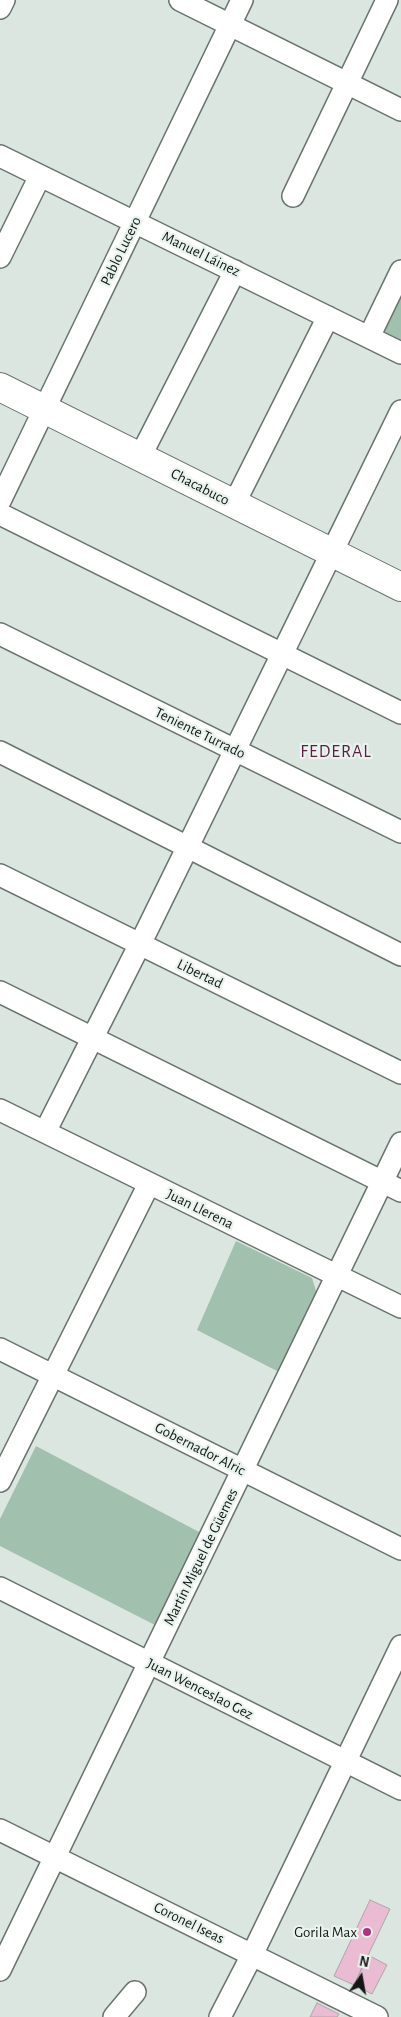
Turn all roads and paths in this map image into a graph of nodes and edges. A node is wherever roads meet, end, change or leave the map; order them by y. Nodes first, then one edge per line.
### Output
1 (4, 0) edge
2 (180, 0) edge
3 (242, 0) edge
4 (387, 0) edge
5 (0, 8) edge
6 (230, 24) junction
7 (347, 83) junction
8 (401, 110) edge
9 (0, 156) edge
10 (40, 176) junction
11 (293, 196) dead end
12 (135, 222) junction
13 (0, 257) edge
14 (235, 271) junction
15 (401, 271) edge
16 (328, 317) junction
17 (369, 337) junction
18 (401, 353) edge
19 (0, 388) edge
20 (45, 410) junction
21 (401, 411) edge
22 (140, 457) junction
23 (0, 501) edge
24 (234, 504) junction
25 (0, 514) edge
26 (333, 553) junction
27 (401, 587) edge
28 (0, 634) edge
29 (282, 654) junction
30 (401, 713) edge
31 (235, 750) junction
32 (0, 752) edge
33 (401, 832) edge
34 (187, 847) junction
35 (0, 875) edge
36 (140, 944) junction
37 (401, 955) edge
38 (0, 992) edge
39 (92, 1038) junction
40 (401, 1073) edge
41 (0, 1110) edge
42 (45, 1132) junction
43 (401, 1143) edge
44 (149, 1184) junction
45 (392, 1187) edge
46 (337, 1276) junction
47 (401, 1307) edge
48 (0, 1349) edge
49 (52, 1375) junction
50 (243, 1470) junction
51 (0, 1482) edge
52 (401, 1549) edge
53 (0, 1588) edge
54 (401, 1646) edge
55 (149, 1663) junction
56 (346, 1761) junction
57 (401, 1789) edge
58 (0, 1830) edge
59 (55, 1857) junction
60 (252, 1955) junction
61 (0, 1970) edge
62 (135, 1992) dead end
63 (114, 2017) edge
64 (220, 2017) edge
65 (377, 2017) edge

1 - 5 street
2 - 6 street
3 - 6 street, Pablo Lucero
4 - 7 street
6 - 7 street
6 - 12 street, Pablo Lucero
7 - 8 street
7 - 11 street
9 - 10 street, Manuel Láinez
10 - 12 street, Manuel Láinez
10 - 13 street
12 - 14 street, Manuel Láinez
12 - 20 street, Pablo Lucero
14 - 16 street, Manuel Láinez
14 - 22 street
15 - 17 street
16 - 17 street, Manuel Láinez
16 - 24 street
17 - 18 street, Manuel Láinez
19 - 20 main road, Chacabuco
20 - 22 main road, Chacabuco
20 - 23 street, Pablo Lucero
21 - 26 street
22 - 24 main road, Chacabuco
24 - 26 main road, Chacabuco
25 - 29 street
26 - 27 main road, Chacabuco
26 - 29 street
28 - 31 street, Teniente Turrado
29 - 30 street
29 - 31 street
31 - 33 street, Teniente Turrado
31 - 34 street
32 - 34 street
34 - 36 street
34 - 37 street
35 - 36 street, Libertad
36 - 39 street
36 - 40 street, Libertad
38 - 39 street
39 - 42 street
39 - 45 street
41 - 42 street, Juan Llerena
42 - 44 street, Juan Llerena
43 - 45 street, Martín Miguel de Güemes
44 - 46 street, Juan Llerena
44 - 49 street
45 - 46 street, Martín Miguel de Güemes
46 - 47 street, Juan Llerena
46 - 50 street, Martín Miguel de Güemes
48 - 49 street, Gobernador Alric
49 - 50 street, Gobernador Alric
49 - 51 street
50 - 52 street, Gobernador Alric
50 - 55 street, Martín Miguel de Güemes
53 - 55 street, Juan Wenceslao Gez
54 - 56 street
55 - 56 street, Juan Wenceslao Gez
55 - 59 street, Martín Miguel de Güemes
56 - 57 street, Juan Wenceslao Gez
56 - 60 street
58 - 59 street, Coronel Iseas
59 - 60 street, Coronel Iseas
59 - 61 street, Martín Miguel de Güemes
60 - 64 street
60 - 65 street, Coronel Iseas
62 - 63 street

